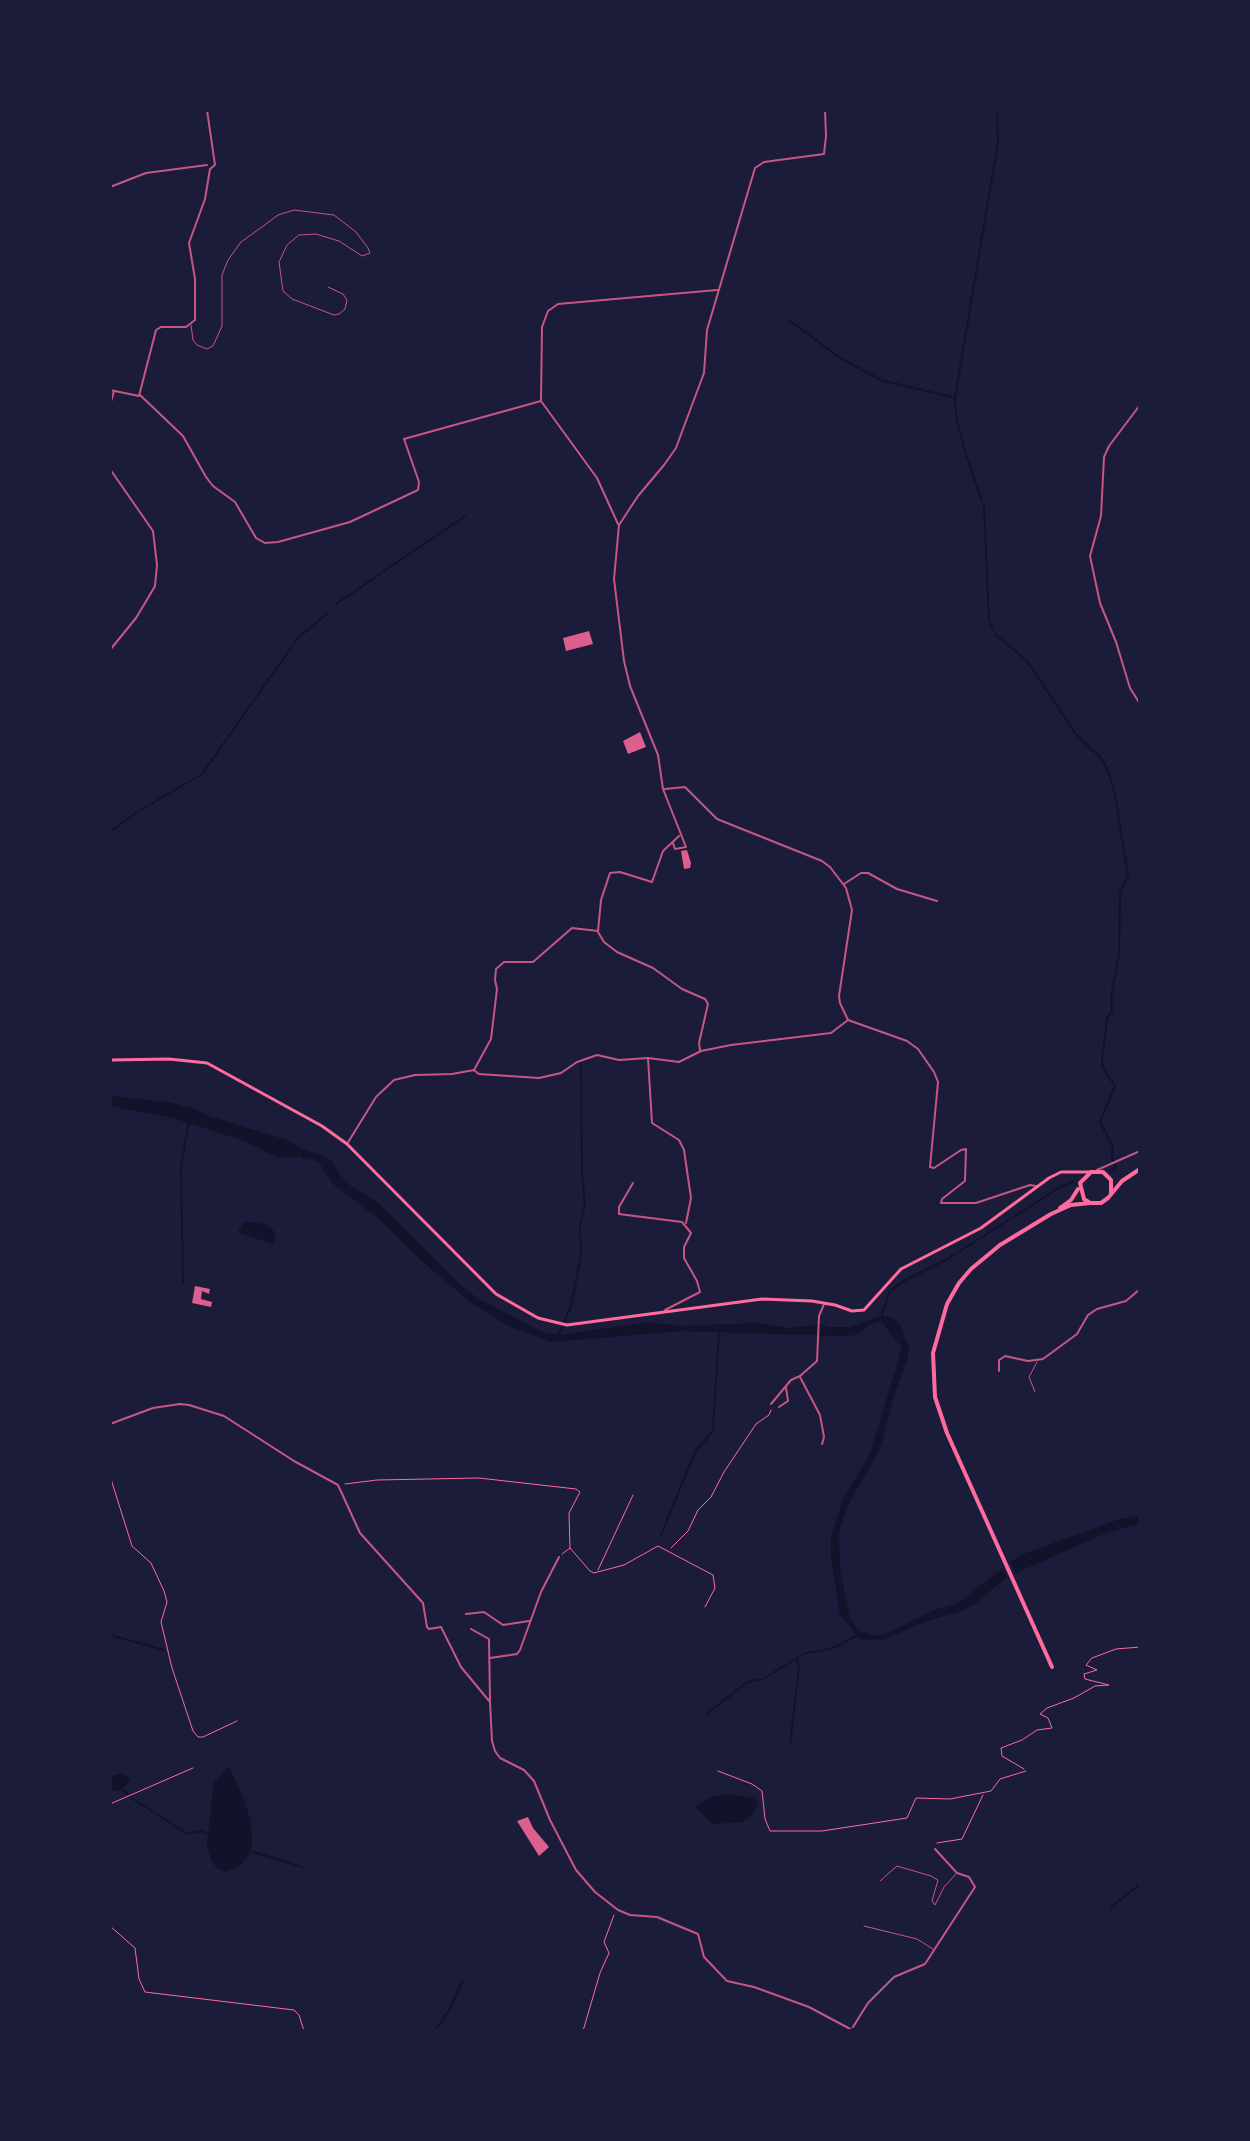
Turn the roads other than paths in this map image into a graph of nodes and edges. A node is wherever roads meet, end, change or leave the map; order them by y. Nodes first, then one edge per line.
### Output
1 (207, 110) edge
2 (825, 110) edge
3 (208, 167) junction
4 (110, 187) edge
5 (328, 287) dead end
6 (718, 290) junction
7 (191, 325) junction
8 (112, 390) edge
9 (140, 395) junction
10 (541, 401) junction
11 (110, 405) edge
12 (1140, 405) edge
13 (110, 469) edge
14 (619, 525) junction
15 (110, 650) edge
16 (1140, 704) edge
17 (663, 789) junction
18 (680, 835) junction
19 (673, 843) junction
20 (843, 884) junction
21 (937, 901) dead end
22 (598, 931) junction
23 (848, 1020) junction
24 (701, 1051) junction
25 (648, 1058) junction
26 (110, 1060) edge
27 (474, 1070) junction
28 (347, 1144) junction
29 (1140, 1151) edge
30 (1110, 1162) junction
31 (1140, 1169) edge
32 (1093, 1171) junction
33 (1072, 1172) junction
34 (1131, 1174) junction
35 (1108, 1176) junction
36 (633, 1183) dead end
37 (1080, 1185) junction
38 (1036, 1186) junction
39 (1111, 1194) junction
40 (1090, 1203) junction
41 (1051, 1214) junction
42 (686, 1224) junction
43 (1140, 1289) edge
44 (824, 1303) junction
45 (662, 1312) junction
46 (1037, 1362) junction
47 (999, 1371) dead end
48 (800, 1376) junction
49 (785, 1387) junction
50 (1035, 1392) dead end
51 (771, 1404) road end
52 (779, 1407) dead end
53 (110, 1424) edge
54 (822, 1444) dead end
55 (559, 1557) road end
56 (466, 1614) dead end
57 (530, 1621) junction
58 (471, 1629) dead end
59 (490, 1658) junction
60 (1052, 1667) dead end
61 (490, 1702) junction
62 (935, 1849) road end
63 (957, 1873) junction
64 (880, 1881) dead end
65 (864, 1926) dead end
66 (933, 1949) junction
67 (853, 2029) edge

1 - 3 street
2 - 6 street
3 - 4 street
3 - 7 street
5 - 7 lane
6 - 10 street
6 - 14 street
7 - 9 street
8 - 9 street
8 - 11 street
9 - 10 street
10 - 14 street
12 - 16 street
13 - 15 street
14 - 17 street
17 - 18 street
17 - 20 street
18 - 19 street
18 - 19 street
19 - 22 street
20 - 21 street
20 - 23 street
22 - 24 street
22 - 27 street
23 - 24 street
23 - 38 street
24 - 25 street
25 - 27 street
25 - 42 street
26 - 28 main road
27 - 28 street
28 - 45 main road
29 - 30 street
30 - 32 street
30 - 35 street
31 - 34 main road
32 - 33 main road
32 - 35 main road
32 - 37 main road
33 - 37 main road
33 - 38 main road
34 - 35 main road
34 - 39 main road
35 - 39 main road
36 - 42 street
37 - 40 main road
37 - 41 main road
38 - 44 main road
39 - 40 main road
40 - 41 main road
41 - 60 main road
42 - 45 street
43 - 46 street
44 - 45 main road
44 - 48 street
46 - 47 street
46 - 50 lane
48 - 49 street
48 - 54 street
49 - 51 street
49 - 52 street
53 - 61 street
55 - 57 street
56 - 57 street
57 - 59 street
58 - 59 street
59 - 61 street
61 - 67 street
62 - 63 street
63 - 64 lane
63 - 66 street
65 - 66 lane
66 - 67 street

